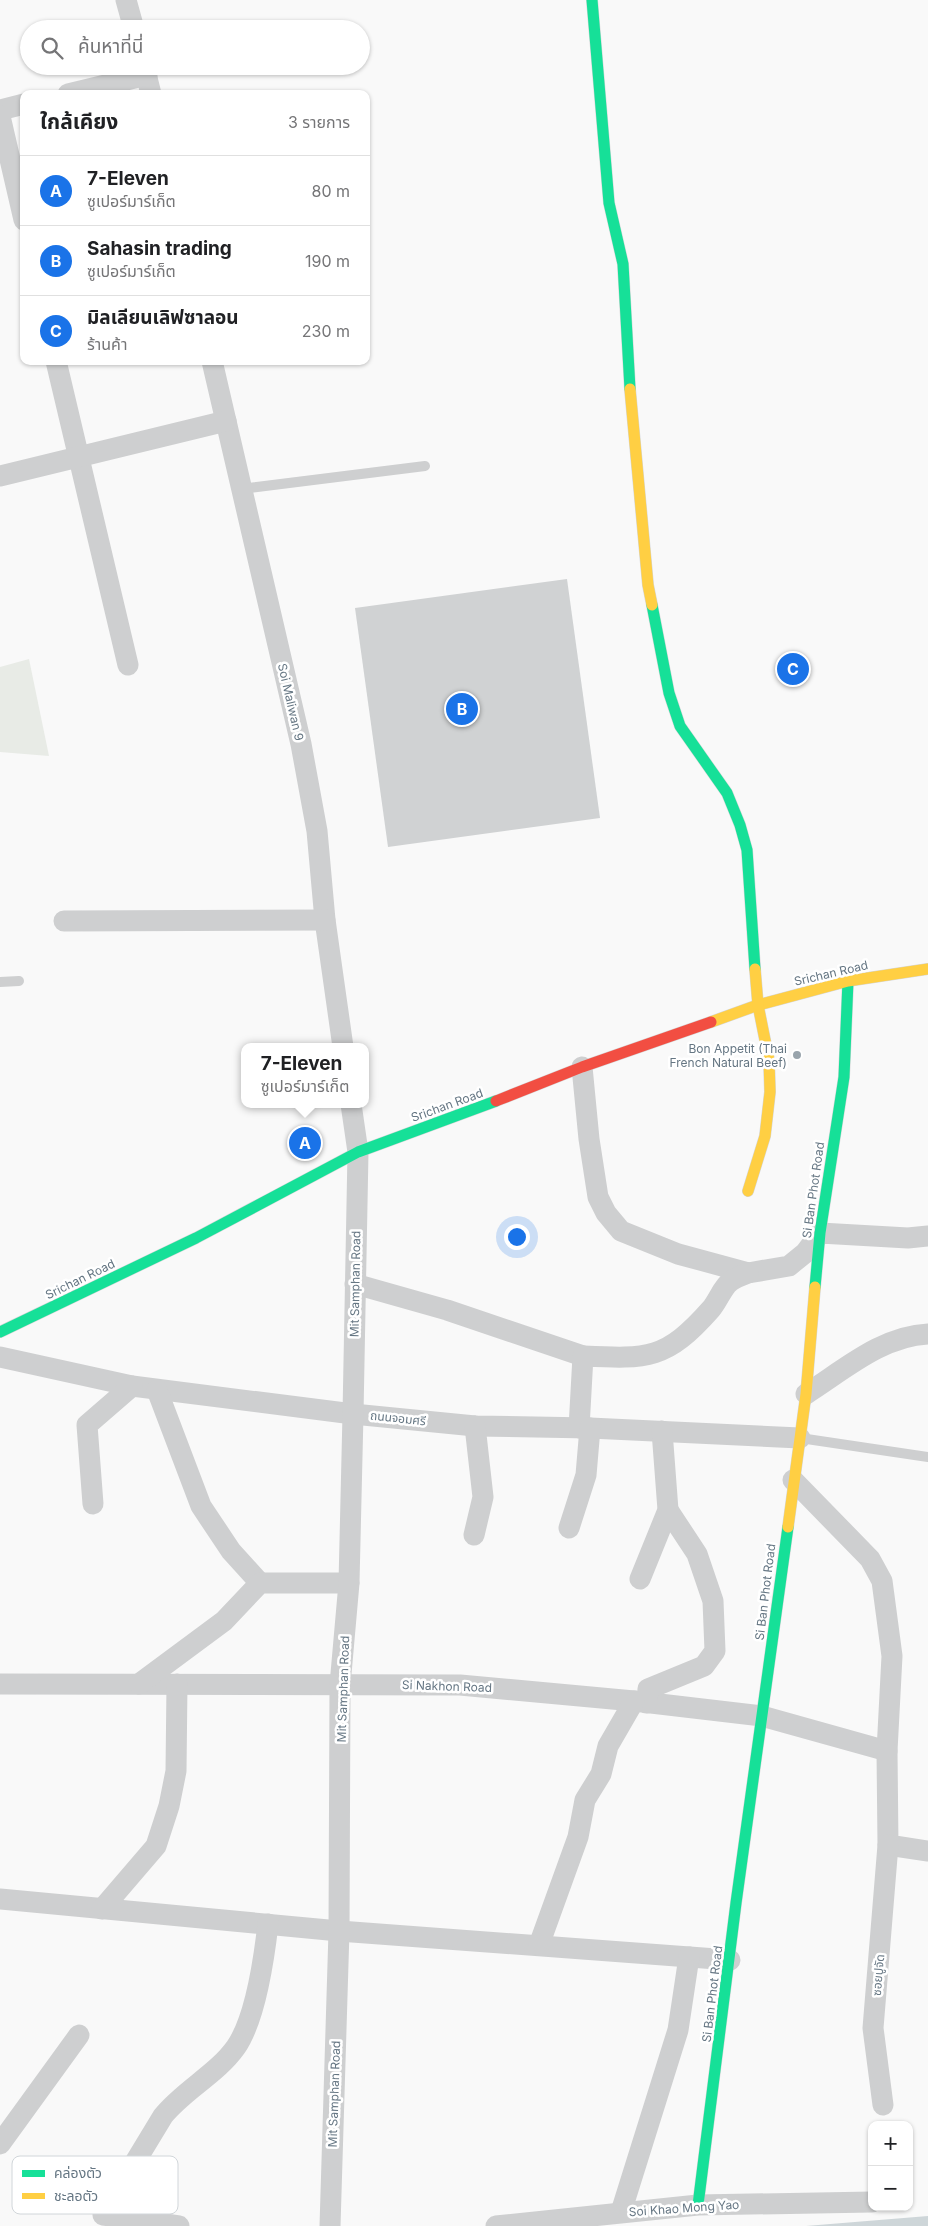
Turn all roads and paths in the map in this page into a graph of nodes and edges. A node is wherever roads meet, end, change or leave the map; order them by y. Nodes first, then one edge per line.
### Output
1 (126, 0) edge
2 (592, 0) edge
3 (132, 20) edge
4 (147, 78) edge
5 (88, 90) edge
6 (20, 105) edge
7 (0, 110) edge
8 (0, 116) edge
9 (20, 203) edge
10 (57, 365) edge
11 (213, 365) edge
12 (226, 421) junction
13 (78, 457) junction
14 (424, 466) dead end
15 (0, 476) edge
16 (242, 489) junction
17 (128, 665) dead end
18 (325, 920) junction
19 (64, 922) dead end
20 (928, 970) edge
21 (18, 981) dead end
22 (0, 982) edge
23 (848, 982) junction
24 (758, 1005) junction
25 (342, 1043) edge
26 (582, 1067) junction
27 (352, 1108) edge
28 (358, 1152) junction
29 (748, 1191) dead end
30 (820, 1233) junction
31 (928, 1236) edge
32 (748, 1273) junction
33 (355, 1284) junction
34 (0, 1332) edge
35 (928, 1334) edge
36 (583, 1356) junction
37 (0, 1357) edge
38 (132, 1386) junction
39 (157, 1390) junction
40 (806, 1394) junction
41 (354, 1414) junction
42 (475, 1426) junction
43 (585, 1428) junction
44 (662, 1431) junction
45 (800, 1438) junction
46 (928, 1457) edge
47 (793, 1480) junction
48 (93, 1504) dead end
49 (668, 1510) junction
50 (569, 1528) dead end
51 (474, 1535) dead end
52 (640, 1579) dead end
53 (349, 1583) junction
54 (260, 1584) junction
55 (0, 1684) edge
56 (139, 1684) junction
57 (177, 1684) junction
58 (340, 1684) junction
59 (641, 1702) junction
60 (762, 1716) junction
61 (887, 1752) junction
62 (888, 1845) junction
63 (928, 1851) edge
64 (0, 1899) edge
65 (102, 1909) junction
66 (268, 1924) junction
67 (339, 1931) junction
68 (539, 1945) junction
69 (689, 1958) junction
70 (730, 1960) junction
71 (79, 2034) dead end
72 (884, 2105) dead end
73 (0, 2144) edge
74 (139, 2156) edge
75 (868, 2202) edge
76 (698, 2206) junction
77 (621, 2212) junction
78 (104, 2214) edge
79 (179, 2226) edge
80 (330, 2226) edge
81 (496, 2226) edge

1 - 3 street
2 - 24 street
4 - 5 street
6 - 7 street
8 - 9 street
10 - 13 street
11 - 12 street, Soi Maliwan 9
12 - 13 street
12 - 16 street, Soi Maliwan 9
13 - 15 street
13 - 17 street
14 - 16 lane
16 - 18 street, Soi Maliwan 9
18 - 19 street
18 - 25 street, Soi Maliwan 9
20 - 23 street, Srichan Road
21 - 22 lane
23 - 24 street, Srichan Road
23 - 30 street, Si Ban Phot Road
24 - 26 street, Srichan Road
24 - 29 street
26 - 28 street, Srichan Road
26 - 32 street
27 - 28 street
28 - 33 street, Mit Samphan Road
28 - 34 street, Srichan Road
30 - 31 street
30 - 32 street
30 - 40 street, Si Ban Phot Road
32 - 36 street
33 - 36 street
33 - 41 street, Mit Samphan Road
35 - 40 street
36 - 43 street
37 - 38 street, ถนนจอมศรี
38 - 39 street, ถนนจอมศรี
38 - 48 street
39 - 41 street, ถนนจอมศรี
39 - 54 street
40 - 45 street, Si Ban Phot Road
41 - 42 street, ถนนจอมศรี
41 - 53 street, Mit Samphan Road
42 - 43 street, ถนนจอมศรี
42 - 51 street
43 - 44 street, ถนนจอมศรี
43 - 50 street
44 - 45 street, ถนนจอมศรี
44 - 49 street
45 - 46 lane
45 - 47 street, Si Ban Phot Road
47 - 60 street, Si Ban Phot Road
47 - 61 street, ซอยปูจัด
49 - 52 street
49 - 59 street
53 - 54 street
53 - 58 street, Mit Samphan Road
54 - 56 street
55 - 56 street, Si Nakhon Road
56 - 57 street, Si Nakhon Road
57 - 58 street, Si Nakhon Road
57 - 65 street
58 - 59 street, Si Nakhon Road
58 - 67 street, Mit Samphan Road
59 - 60 street, Si Nakhon Road
59 - 68 street
60 - 61 street, Si Nakhon Road
60 - 70 street, Si Ban Phot Road
61 - 62 street, ซอยปูจัด
62 - 63 street
62 - 72 street, ซอยปูจัด
64 - 65 street
65 - 66 street
66 - 67 street
66 - 74 street
67 - 68 street
67 - 80 street, Mit Samphan Road
68 - 69 street
69 - 70 street
69 - 77 street
70 - 76 street, Si Ban Phot Road
71 - 73 street
75 - 76 street, Soi Khao Mong Yao
76 - 77 street, Soi Khao Mong Yao
77 - 81 street, Soi Khao Mong Yao
78 - 79 street

